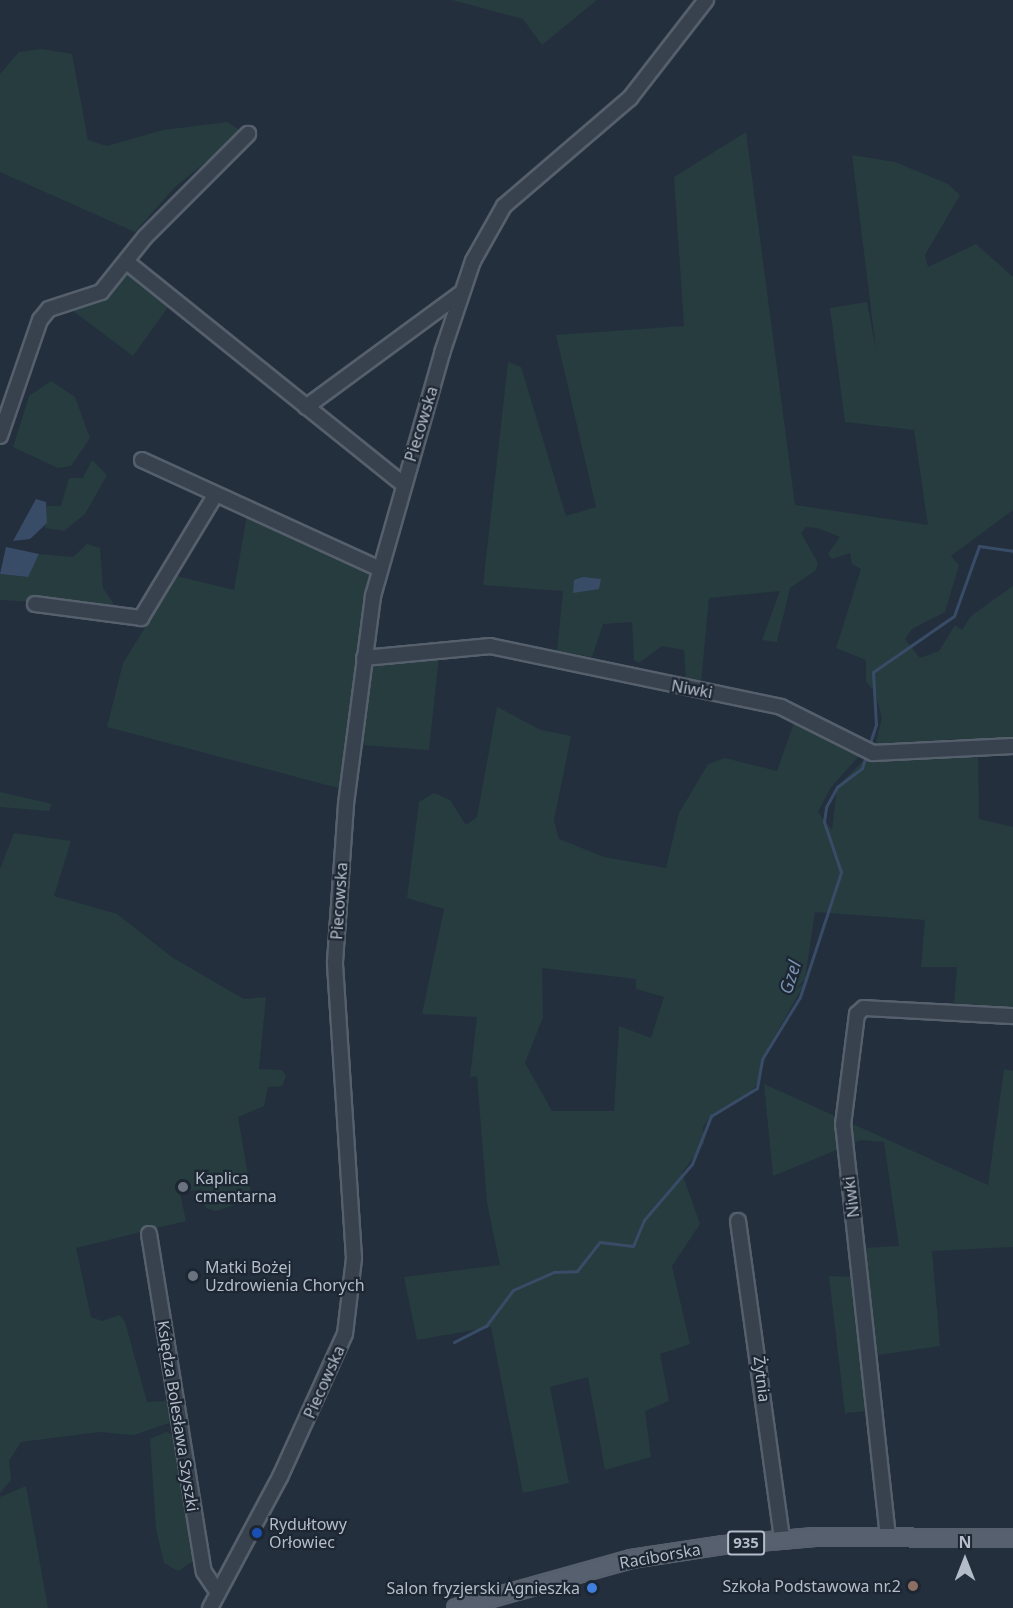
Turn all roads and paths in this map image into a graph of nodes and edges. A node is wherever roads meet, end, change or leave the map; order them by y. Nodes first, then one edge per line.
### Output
1 (706, 0) edge
2 (248, 134) dead end
3 (128, 263) junction
4 (460, 294) junction
5 (306, 407) junction
6 (0, 436) edge
7 (142, 460) dead end
8 (403, 484) junction
9 (214, 497) junction
10 (380, 569) junction
11 (35, 604) dead end
12 (364, 658) junction
13 (1013, 746) edge
14 (1013, 1016) edge
15 (738, 1221) dead end
16 (148, 1234) dead end
17 (888, 1537) junction
18 (1013, 1538) edge
19 (782, 1539) junction
20 (218, 1593) junction
21 (487, 1604) edge
22 (210, 1608) edge
23 (456, 1608) edge

1 - 4 street, Piecowska
2 - 3 street
3 - 5 street
3 - 6 street
4 - 5 street
4 - 8 street, Piecowska
5 - 8 street
7 - 9 street
8 - 10 street, Piecowska
9 - 10 street
9 - 11 street
10 - 12 street, Piecowska
12 - 13 street, Niwki
12 - 20 street, Piecowska
14 - 17 street, Niwki
15 - 19 street, Żytnia
16 - 20 street, Księdza Bolesława Szyszki
17 - 18 main road, Raciborska / 935
17 - 19 main road, Raciborska / 935
19 - 21 main road, Raciborska / 935
20 - 22 street, Piecowska
21 - 23 main road, Raciborska / 935

